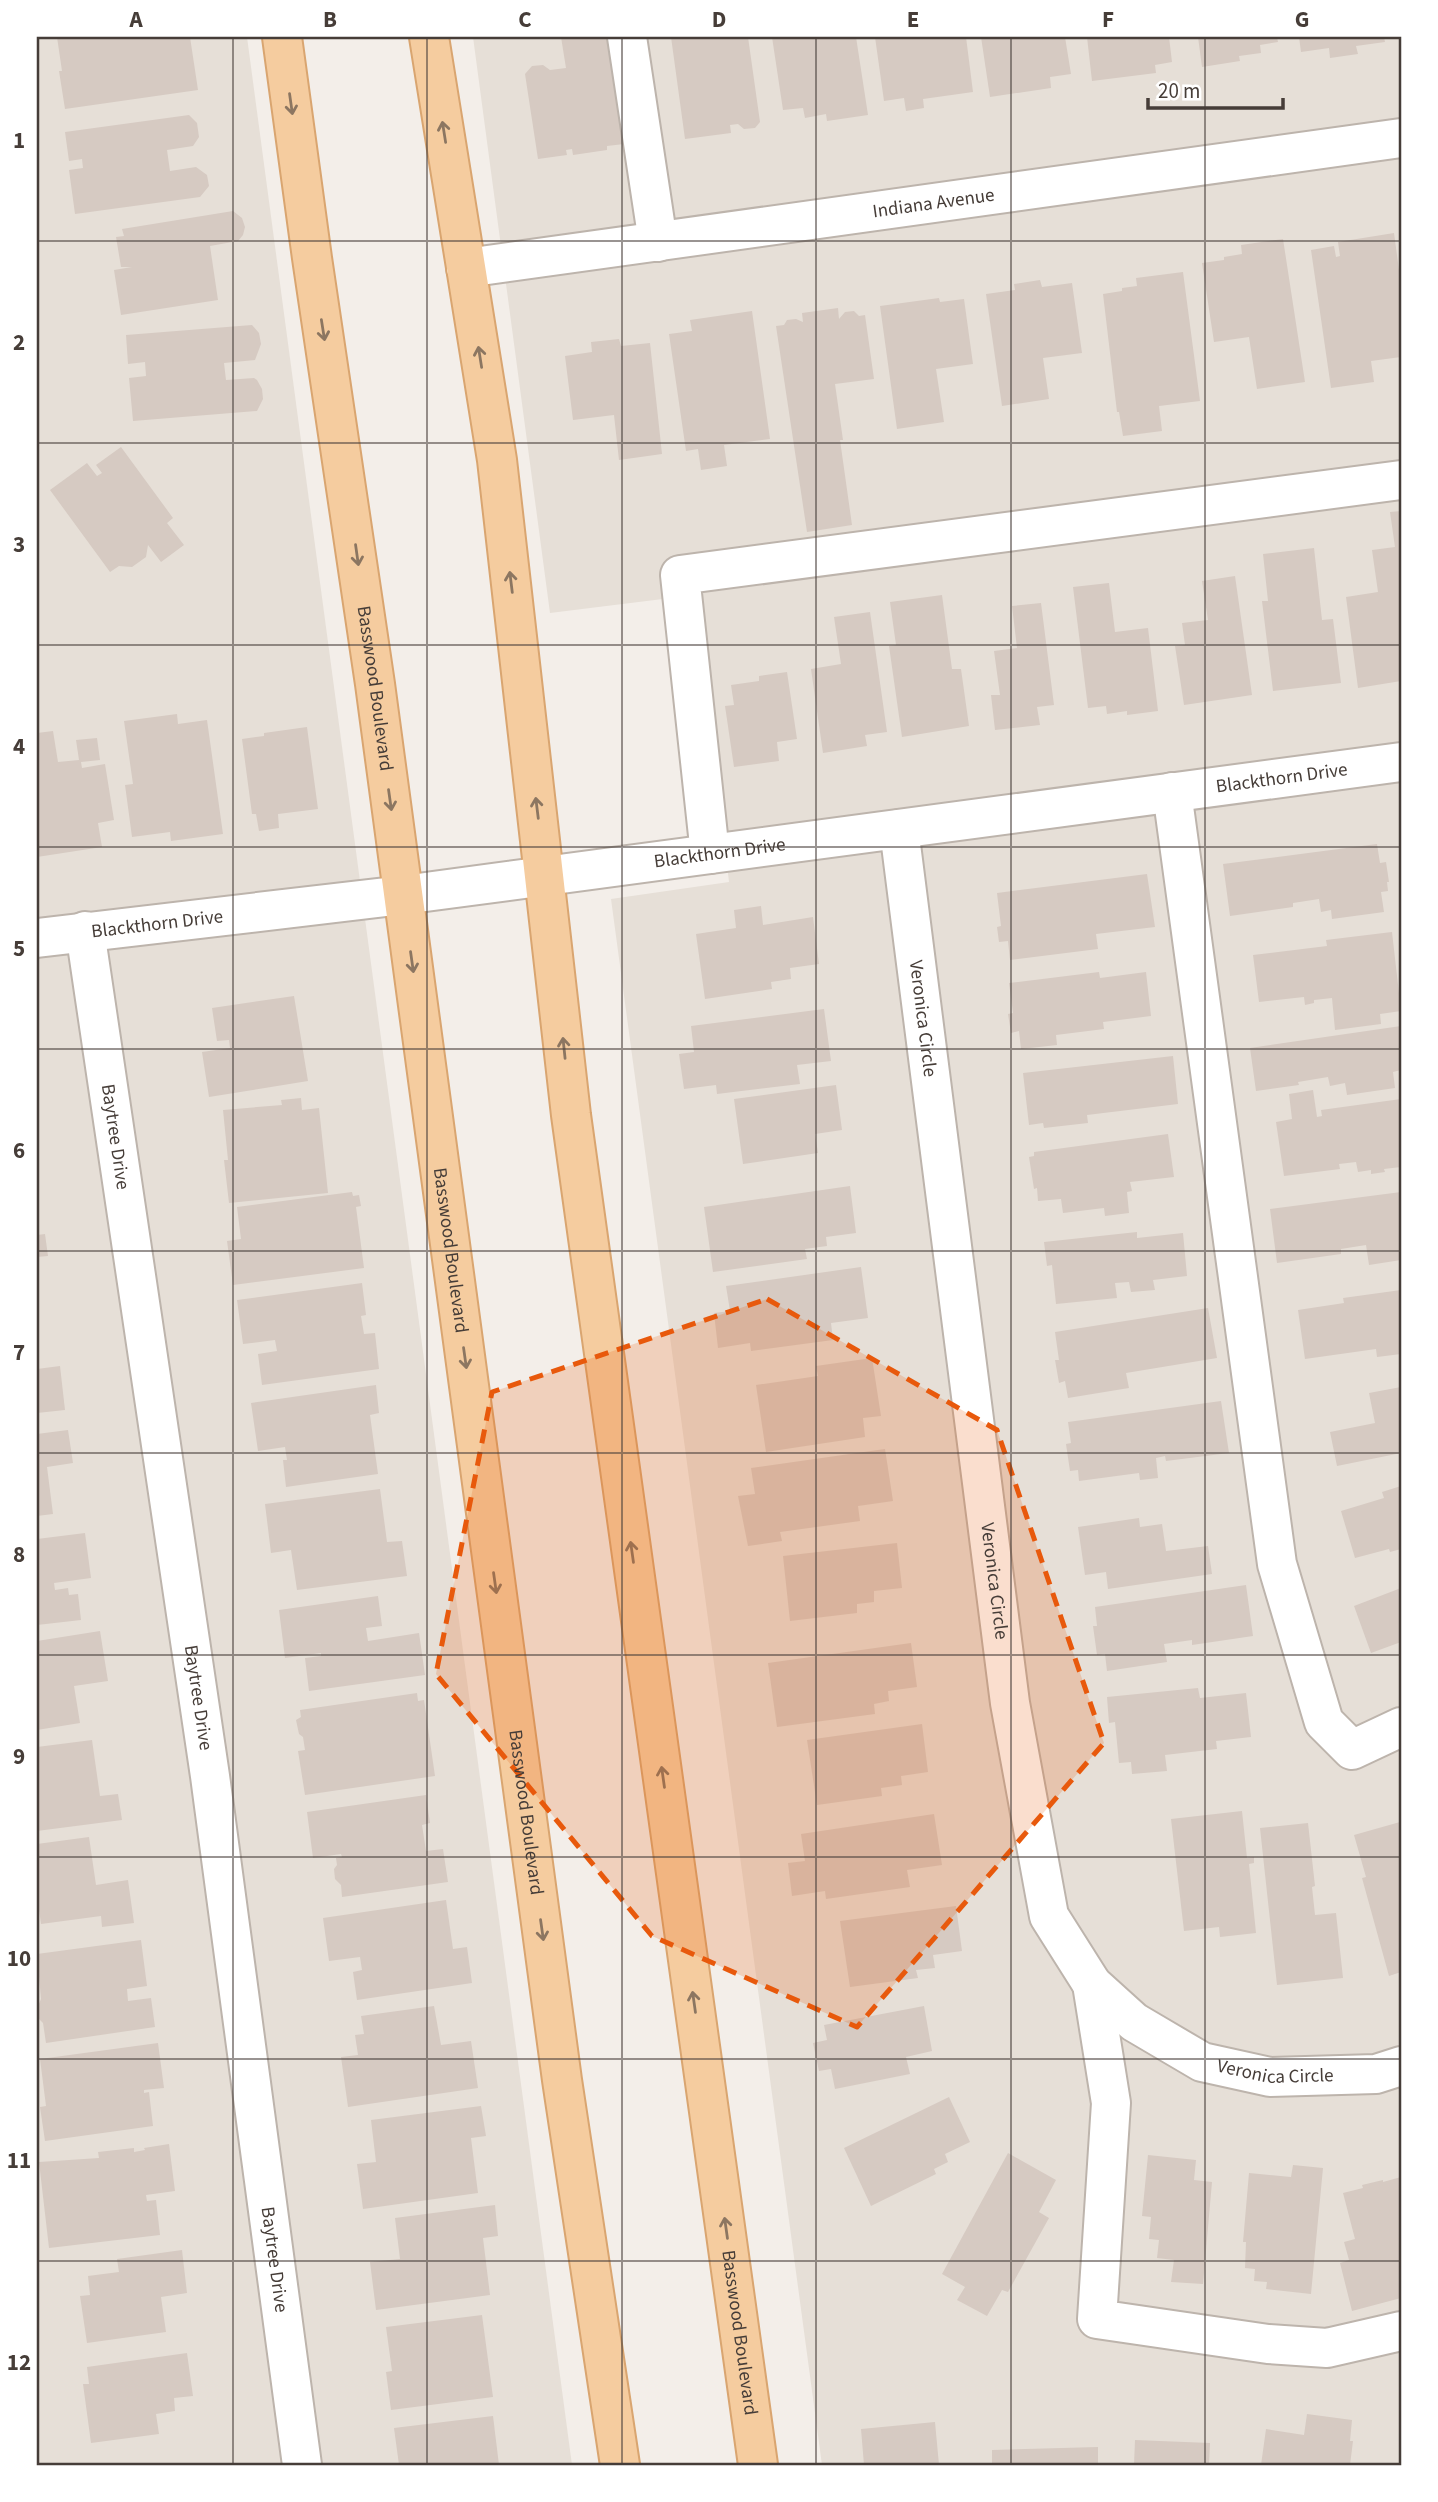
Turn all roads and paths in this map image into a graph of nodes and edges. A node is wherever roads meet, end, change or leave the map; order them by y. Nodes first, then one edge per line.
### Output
1 (282, 37) edge
2 (429, 37) edge
3 (626, 37) edge
4 (1401, 138) edge
5 (658, 242) junction
6 (466, 268) junction
7 (1401, 480) edge
8 (1401, 762) edge
9 (1172, 792) junction
10 (899, 829) junction
11 (710, 854) junction
12 (545, 876) junction
13 (403, 895) junction
14 (85, 931) junction
15 (37, 937) edge
16 (1401, 1727) edge
17 (1092, 1984) junction
18 (1401, 2066) edge
19 (1401, 2331) edge
20 (302, 2465) edge
21 (620, 2465) edge
22 (758, 2465) edge

1 -> 13 main road, Basswood Boulevard
6 -> 2 main road, Basswood Boulevard
3 - 5 street
4 - 5 street, Indiana Avenue
5 - 6 street, Indiana Avenue
12 -> 6 main road, Basswood Boulevard
7 - 11 street
8 - 9 street, Blackthorn Drive
9 - 10 street, Blackthorn Drive
9 - 16 street
10 - 11 street, Blackthorn Drive
10 - 17 street, Veronica Circle
11 - 12 street, Blackthorn Drive
12 - 13 street, Blackthorn Drive
22 -> 12 main road, Basswood Boulevard
13 - 14 street, Blackthorn Drive
13 -> 21 main road, Basswood Boulevard
14 - 15 street, Blackthorn Drive
14 - 20 street, Baytree Drive
17 - 18 street, Veronica Circle
17 - 19 street

